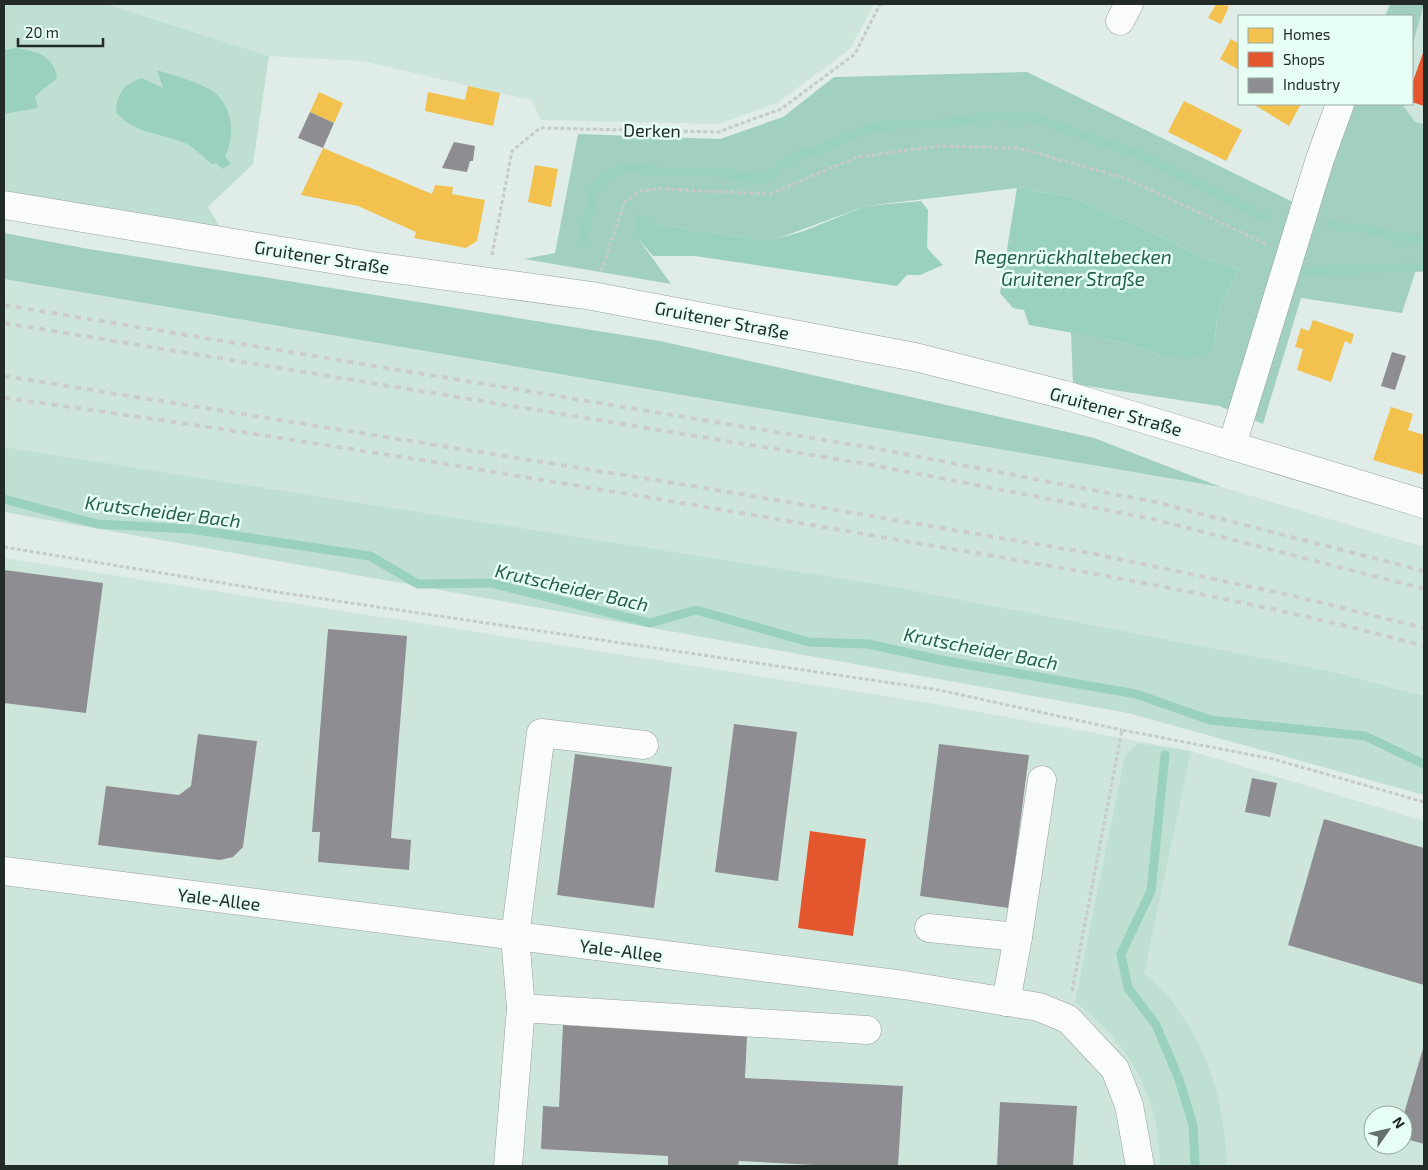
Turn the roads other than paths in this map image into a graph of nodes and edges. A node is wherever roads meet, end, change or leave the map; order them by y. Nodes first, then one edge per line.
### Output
1 (1340, 105) edge
2 (4, 205) edge
3 (1232, 445) junction
4 (1424, 504) edge
5 (644, 745) dead end
6 (1042, 780) dead end
7 (4, 872) edge
8 (929, 928) dead end
9 (515, 937) junction
10 (1018, 937) junction
11 (1006, 1002) junction
12 (520, 1008) junction
13 (867, 1030) dead end
14 (508, 1166) edge
15 (1140, 1166) edge

1 - 3 street
2 - 3 street, Gruitener Straße
3 - 4 street, Gruitener Straße
5 - 9 street
6 - 10 street
7 - 9 street, Yale-Allee
8 - 10 street
9 - 11 street, Yale-Allee
9 - 12 street
10 - 11 street
11 - 15 street, Yale-Allee
12 - 13 street
12 - 14 street

